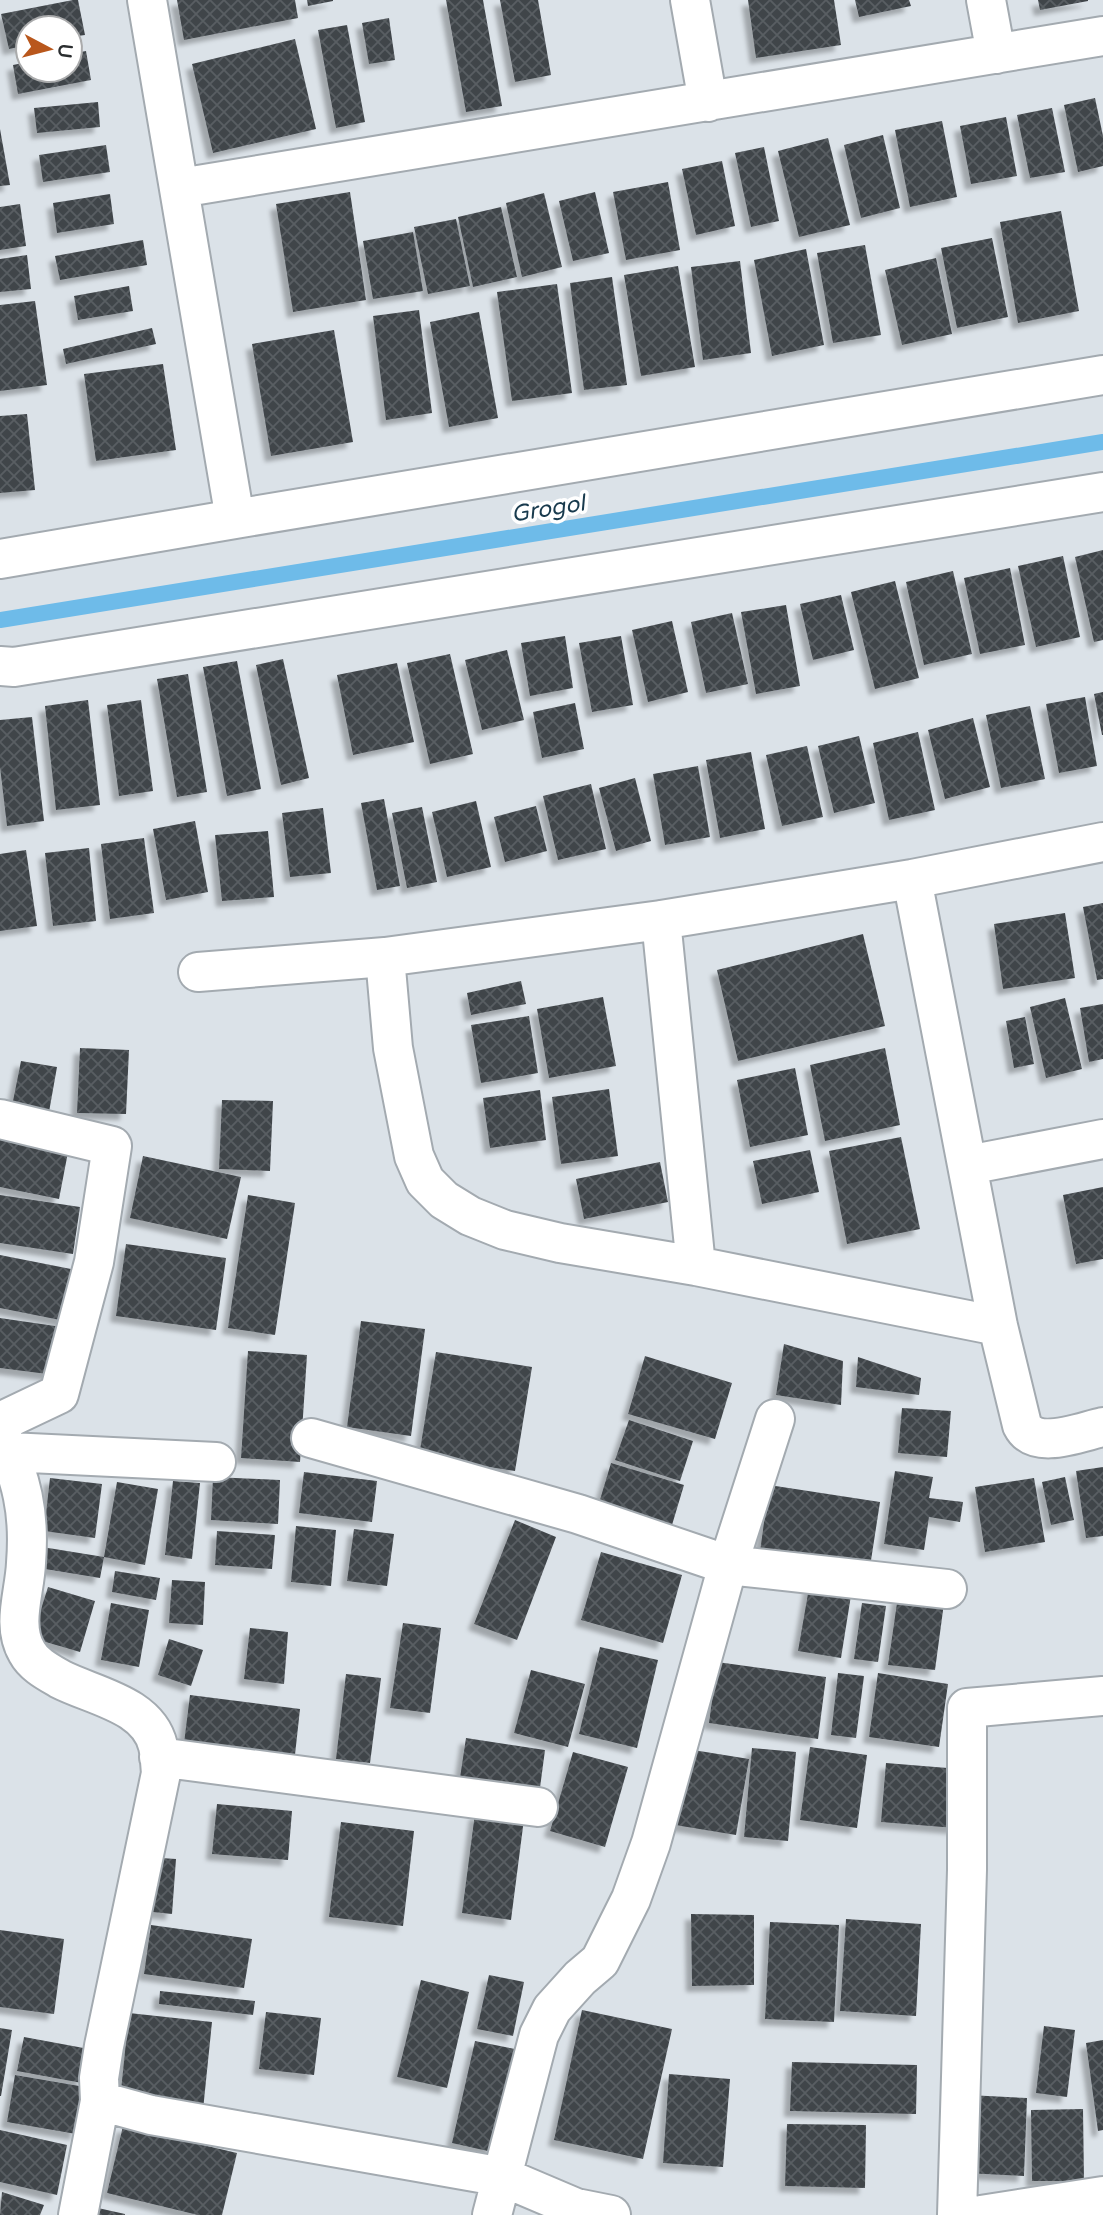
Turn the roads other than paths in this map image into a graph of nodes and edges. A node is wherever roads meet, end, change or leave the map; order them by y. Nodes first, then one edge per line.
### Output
1 (148, 0) edge
2 (690, 0) edge
3 (986, 0) edge
4 (1103, 36) edge
5 (996, 54) junction
6 (708, 102) junction
7 (180, 188) junction
8 (1103, 375) edge
9 (1103, 492) edge
10 (235, 519) junction
11 (0, 559) edge
12 (0, 666) edge
13 (1103, 842) edge
14 (912, 879) junction
15 (661, 920) junction
16 (385, 957) junction
17 (198, 972) dead end
18 (0, 1119) edge
19 (1103, 1139) edge
20 (968, 1164) junction
21 (696, 1266) junction
22 (998, 1326) junction
23 (775, 1419) dead end
24 (1103, 1427) edge
25 (3, 1436) edge
26 (311, 1438) dead end
27 (216, 1462) dead end
28 (728, 1565) junction
29 (947, 1589) dead end
30 (1103, 1696) edge
31 (159, 1757) junction
32 (538, 1807) dead end
33 (100, 2101) junction
34 (503, 2177) junction
35 (1103, 2196) edge
36 (78, 2215) edge
37 (492, 2215) edge
38 (611, 2215) edge
39 (957, 2215) edge
40 (981, 2215) edge

1 - 7 street
2 - 6 street
3 - 5 street
4 - 5 street
5 - 6 street
6 - 7 street
7 - 10 street
8 - 10 street
9 - 12 street
10 - 11 street
13 - 14 street
14 - 15 street
14 - 20 street
15 - 16 street
15 - 21 street
16 - 17 street
16 - 21 street
18 - 25 street
19 - 20 street
20 - 22 street
21 - 22 street
22 - 24 street
23 - 28 street
25 - 27 street
25 - 31 street
26 - 28 street
28 - 29 street
28 - 34 street
30 - 39 street
31 - 32 street
31 - 33 street
33 - 34 street
33 - 36 street
34 - 37 street
34 - 38 street
35 - 40 street

